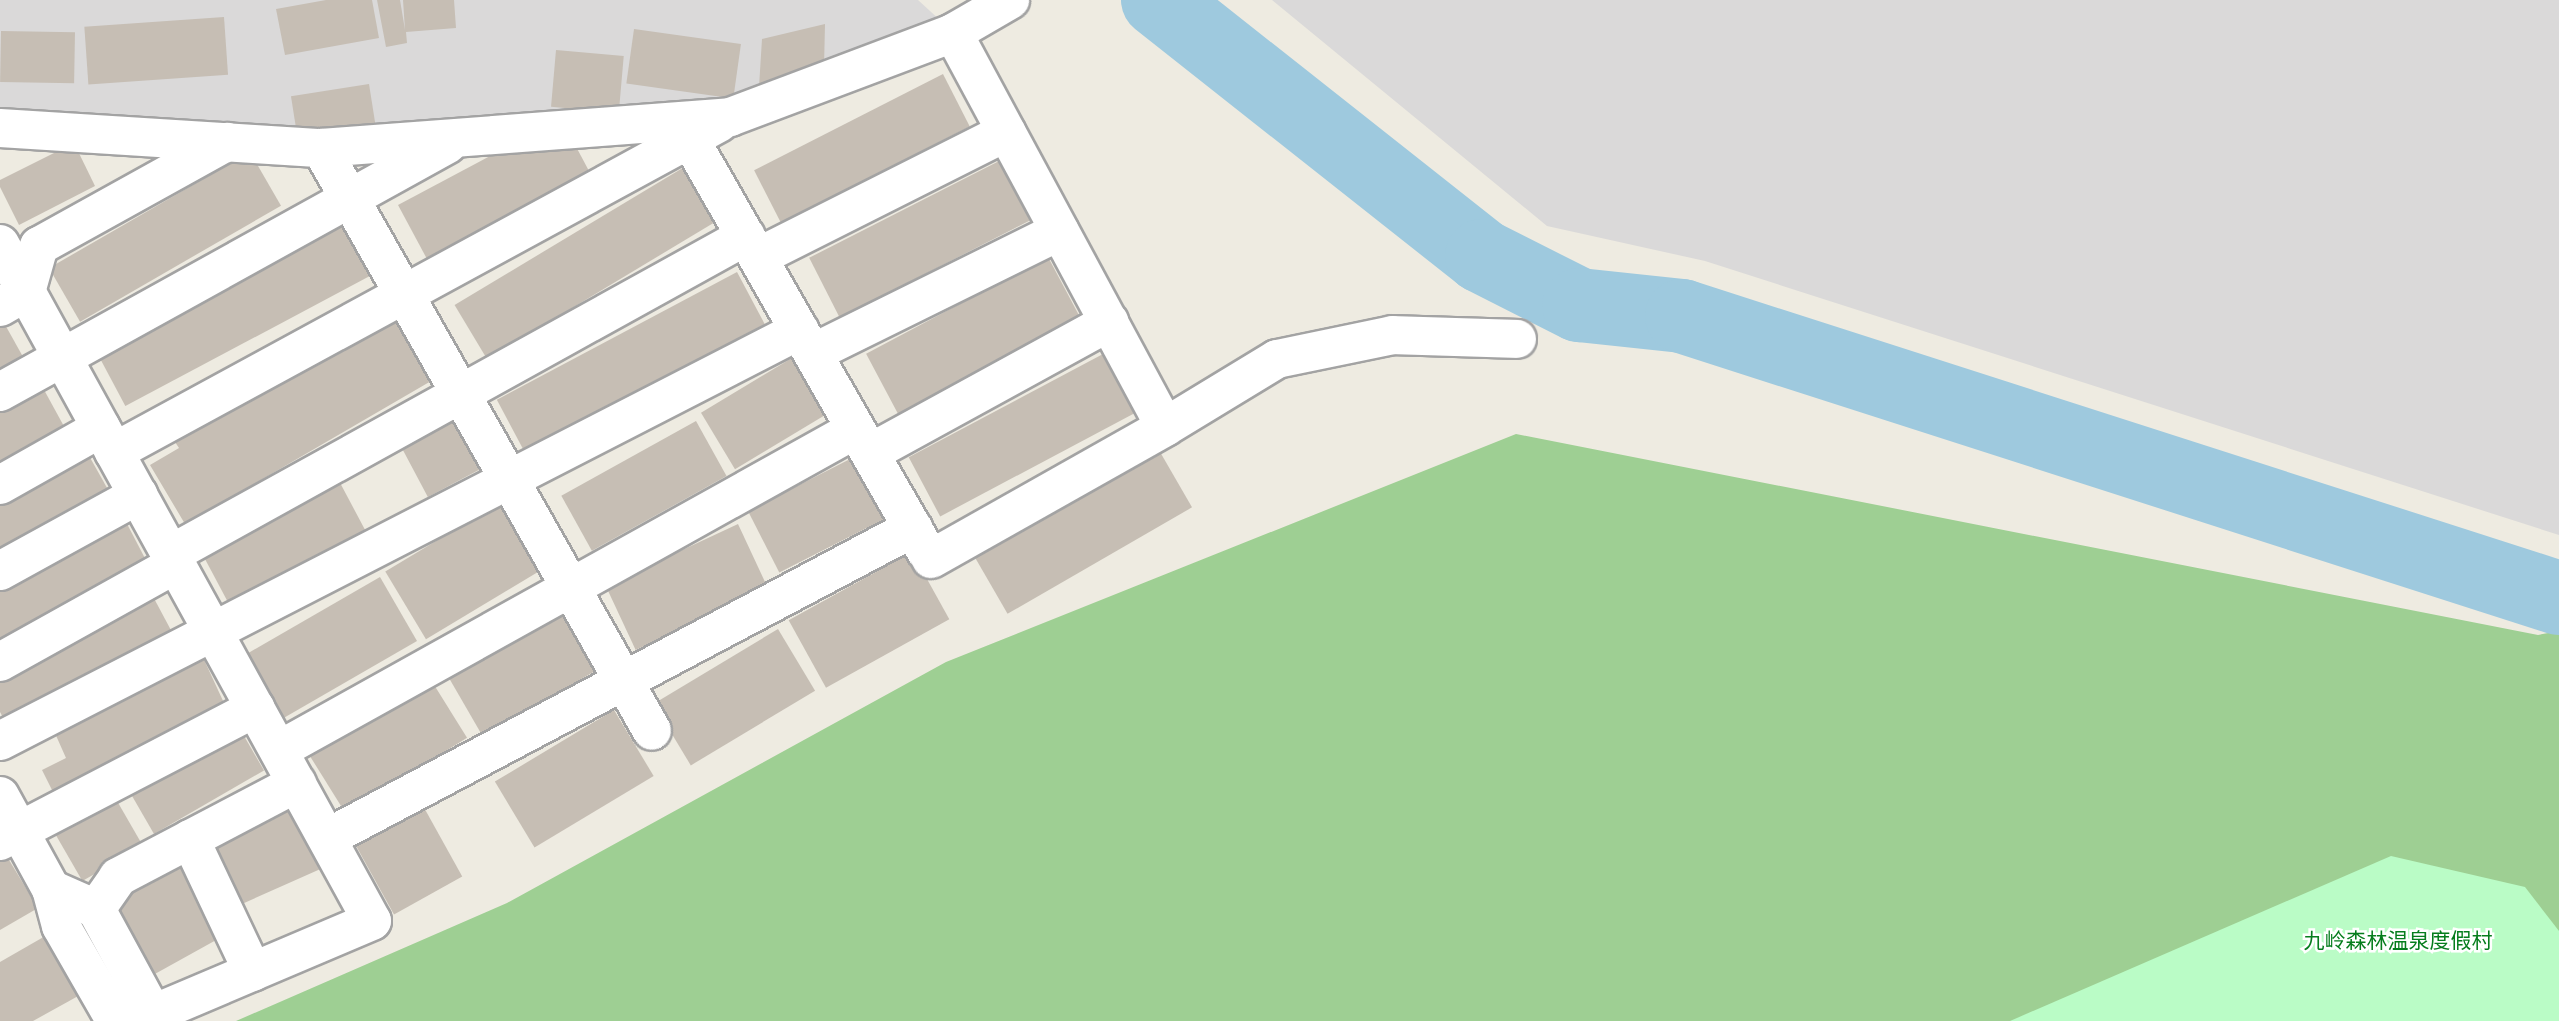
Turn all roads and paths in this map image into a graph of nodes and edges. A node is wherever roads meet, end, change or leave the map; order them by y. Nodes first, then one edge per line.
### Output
1 (1010, 0) edge
2 (953, 33) junction
3 (685, 130) junction
4 (7, 132) edge
5 (1006, 132) junction
6 (462, 137) junction
7 (228, 142) junction
8 (321, 148) junction
9 (349, 197) junction
10 (0, 228) edge
11 (1060, 231) junction
12 (0, 244) edge
13 (38, 246) junction
14 (752, 246) junction
15 (404, 295) junction
16 (13, 299) edge
17 (1109, 322) junction
18 (1517, 339) dead end
19 (806, 341) junction
20 (62, 357) junction
21 (0, 393) edge
22 (461, 394) junction
23 (1165, 427) junction
24 (108, 440) junction
25 (863, 441) junction
26 (510, 480) junction
27 (0, 485) edge
28 (138, 495) junction
29 (928, 555) junction
30 (173, 559) junction
31 (0, 571) edge
32 (571, 588) junction
33 (213, 631) junction
34 (0, 662) edge
35 (624, 681) junction
36 (256, 708) junction
37 (652, 731) dead end
38 (0, 741) edge
39 (279, 750) junction
40 (297, 783) junction
41 (0, 796) edge
42 (9, 835) edge
43 (327, 838) junction
44 (190, 839) junction
45 (51, 890) junction
46 (96, 909) junction
47 (253, 972) junction
48 (153, 1014) junction

1 - 2 street
2 - 3 street
2 - 5 street
3 - 6 street
3 - 14 street
3 - 15 street
4 - 7 street
5 - 11 street
5 - 14 street
6 - 8 street
6 - 9 street
7 - 8 street
7 - 13 street
8 - 9 street
9 - 15 street
9 - 20 street
10 - 13 street
11 - 17 street
11 - 19 street
12 - 16 street
13 - 16 street
14 - 19 street
14 - 22 street
15 - 22 street
15 - 24 street
16 - 20 street
17 - 23 street
17 - 25 street
18 - 23 street
19 - 25 street
19 - 26 street
20 - 21 street
20 - 24 street
22 - 26 street
22 - 30 street
23 - 29 street
24 - 27 street
24 - 28 street
25 - 29 street
25 - 32 street
26 - 32 street
26 - 33 street
28 - 30 street
28 - 31 street
29 - 35 street
30 - 33 street
30 - 34 street
32 - 35 street
32 - 39 street
33 - 36 street
33 - 38 street
35 - 37 street
35 - 43 street
36 - 39 street
36 - 42 street
39 - 40 street
40 - 43 street
40 - 44 street
41 - 42 street
42 - 45 street
43 - 47 street
44 - 46 street
44 - 47 street
45 - 46 street
45 - 48 street
46 - 48 street
47 - 48 street

